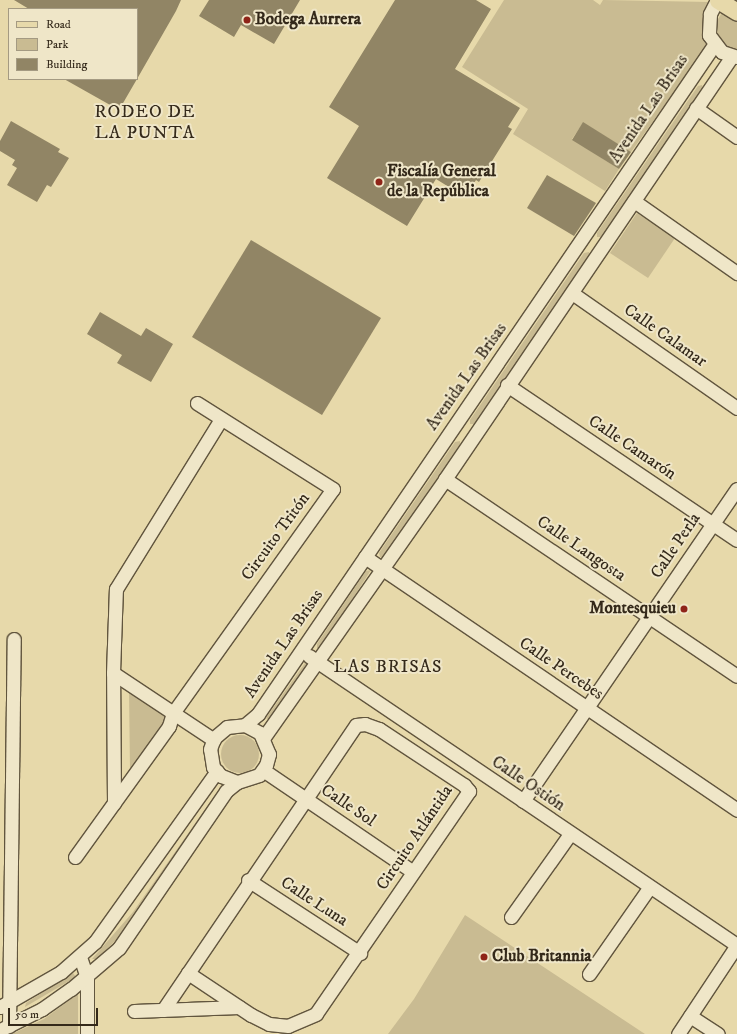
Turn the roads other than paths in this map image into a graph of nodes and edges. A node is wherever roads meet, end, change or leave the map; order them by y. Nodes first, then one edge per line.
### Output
1 (718, 0) edge
2 (737, 12) edge
3 (714, 45) junction
4 (734, 57) edge
5 (696, 71) junction
6 (713, 84) junction
7 (696, 108) junction
8 (737, 137) edge
9 (634, 201) junction
10 (737, 273) edge
11 (572, 293) junction
12 (507, 385) junction
13 (196, 403) dead end
14 (737, 408) edge
15 (221, 419) junction
16 (458, 423) junction
17 (473, 434) junction
18 (445, 479) junction
19 (737, 489) edge
20 (713, 524) junction
21 (737, 540) edge
22 (365, 557) junction
23 (381, 569) junction
24 (650, 618) junction
25 (14, 639) dead end
26 (301, 650) junction
27 (316, 661) junction
28 (113, 673) junction
29 (737, 676) edge
30 (587, 709) junction
31 (172, 713) junction
32 (245, 725) junction
33 (264, 737) junction
34 (214, 740) junction
35 (263, 770) junction
36 (217, 771) junction
37 (237, 782) junction
38 (304, 798) junction
39 (522, 801) junction
40 (114, 803) junction
41 (737, 810) edge
42 (570, 834) junction
43 (75, 857) dead end
44 (413, 872) junction
45 (248, 880) junction
46 (649, 888) junction
47 (511, 917) dead end
48 (737, 945) edge
49 (360, 953) junction
50 (80, 957) junction
51 (188, 973) junction
52 (589, 974) dead end
53 (87, 977) junction
54 (5, 1004) edge
55 (239, 1007) junction
56 (163, 1010) junction
57 (134, 1011) dead end
58 (690, 1016) junction
59 (5, 1028) edge
60 (87, 1034) edge
61 (678, 1034) edge
62 (718, 1034) edge

1 - 2 main road
1 - 3 street
3 - 4 street
3 - 5 street, Avenida Las Brisas
4 - 6 street
5 - 6 street
5 - 16 street, Avenida Las Brisas
6 - 7 street
7 - 8 street
7 - 9 street
9 - 10 street
9 - 11 street
11 - 12 street
11 - 14 street, Calle Calamar
12 - 17 street
12 - 20 street, Calle Camarón
13 - 15 street, Circuito Tritón
15 - 28 street
15 - 31 street, Circuito Tritón
16 - 17 street
16 - 22 street, Avenida Las Brisas
17 - 18 street
18 - 23 street
18 - 24 street, Calle Langosta
19 - 20 street, Calle Perla
20 - 21 street, Calle Camarón
20 - 24 street, Calle Perla
22 - 23 street, Calle Percebes
22 - 26 street, Avenida Las Brisas
23 - 27 street
23 - 30 street, Calle Percebes
24 - 29 street, Calle Langosta
24 - 30 street, Calle Perla
25 - 54 street
26 - 27 street, Calle Ostión
26 - 32 street, Avenida Las Brisas
27 - 33 street
27 - 39 street, Calle Ostión
28 - 31 street
28 - 40 street
30 - 39 street, Calle Perla
30 - 41 street, Calle Percebes
31 - 34 street
31 - 40 street, Circuito Tritón
32 - 33 street, Avenida Las Brisas
32 - 34 street
33 - 35 street
34 - 36 street
35 - 37 street
35 - 38 street, Calle Sol
36 - 37 street
36 - 50 street
37 - 53 street
38 - 44 street, Calle Sol
38 - 44 street, Circuito Atlántida
38 - 45 street, Circuito Atlántida
39 - 42 street, Calle Ostión
40 - 43 street, Circuito Tritón
42 - 46 street, Calle Ostión
42 - 47 street
44 - 49 street, Circuito Atlántida
45 - 49 street, Calle Luna
45 - 51 street, Circuito Atlántida
46 - 48 street, Calle Ostión
46 - 52 street
48 - 58 street
49 - 55 street, Circuito Atlántida
50 - 53 street
50 - 54 street
51 - 55 street, Circuito Atlántida
51 - 56 street, Circuito Atlántida
53 - 59 street
53 - 60 street
54 - 59 street
55 - 56 street
56 - 57 street
58 - 61 street
58 - 62 street

